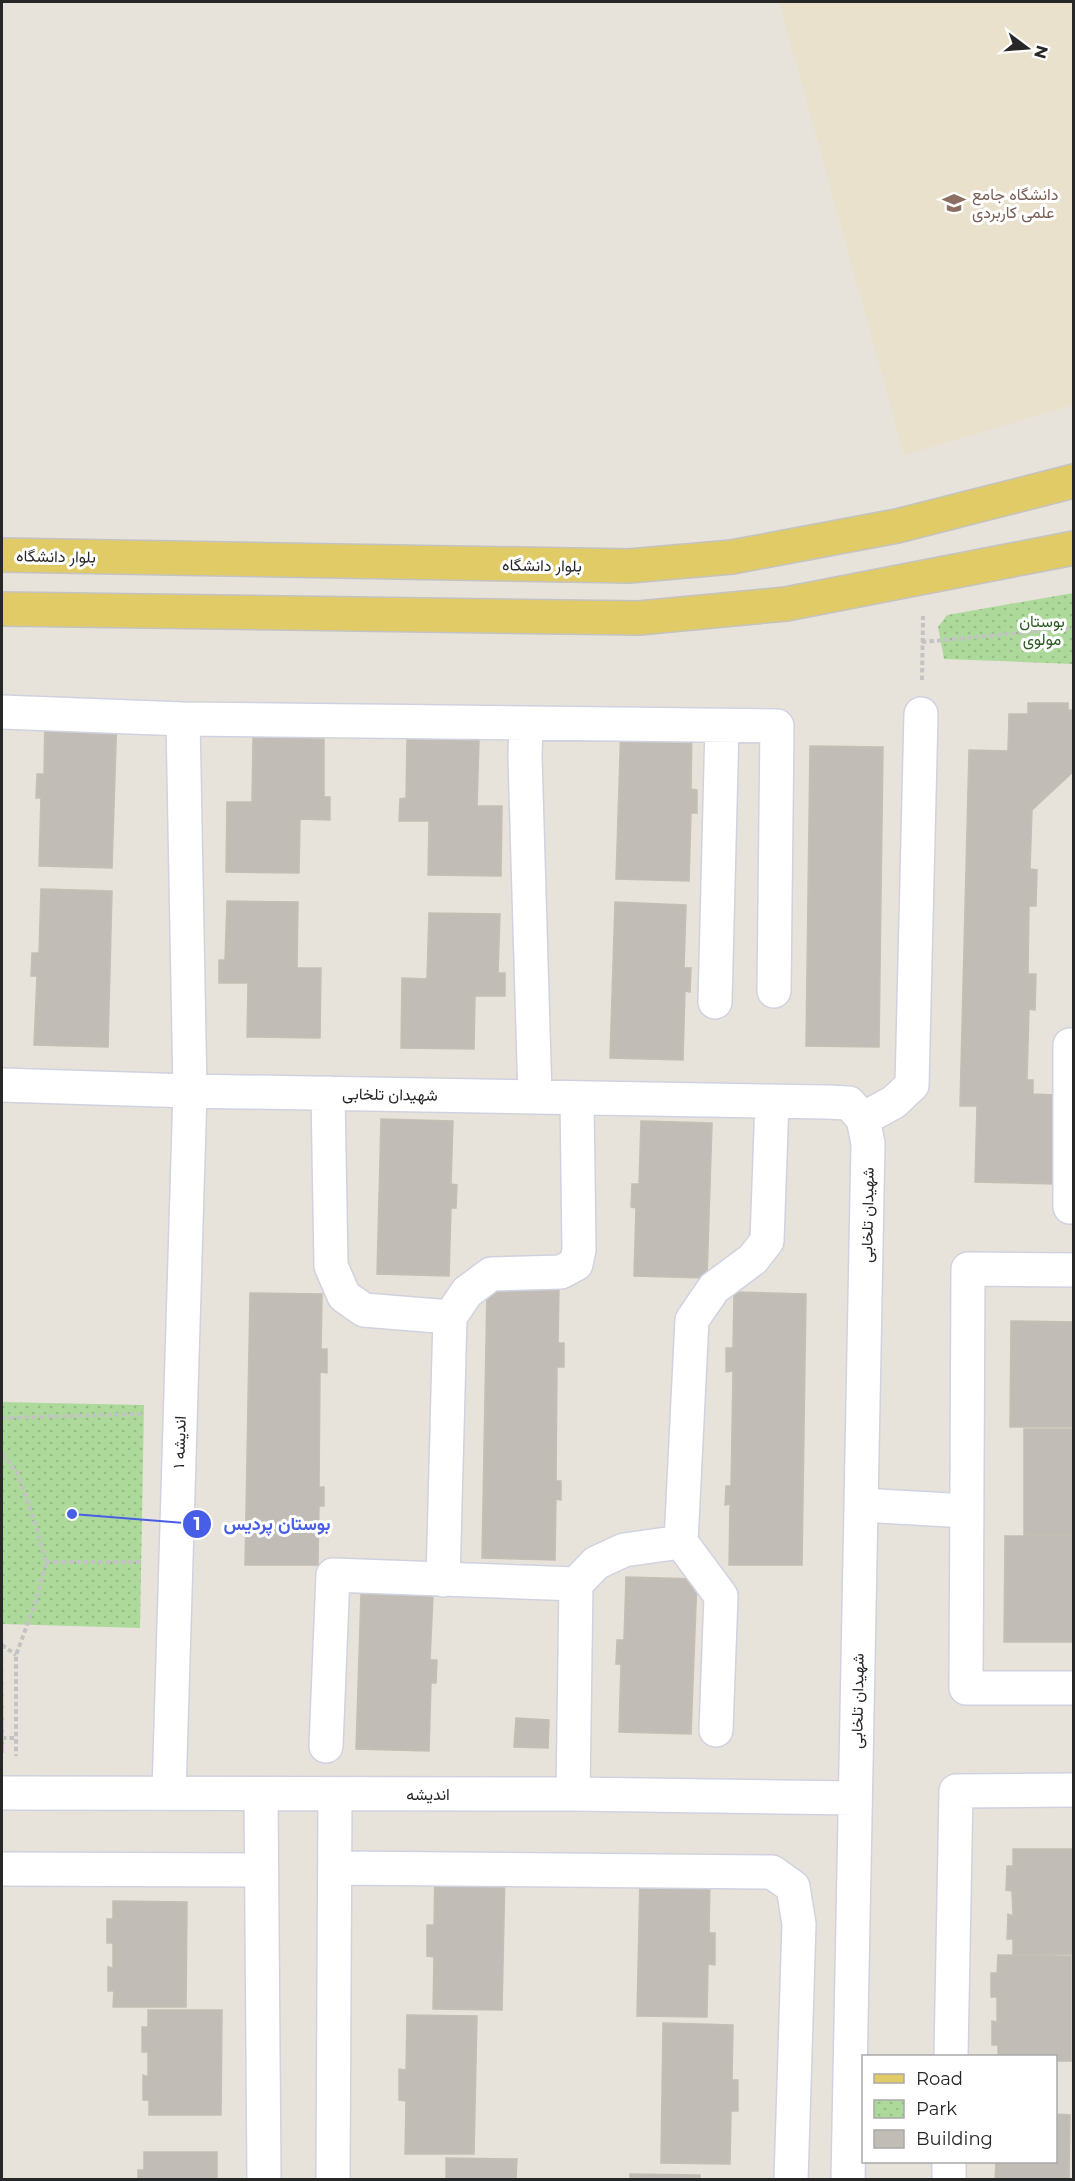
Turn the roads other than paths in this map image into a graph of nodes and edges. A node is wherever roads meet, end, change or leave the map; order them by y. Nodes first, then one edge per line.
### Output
1 (1074, 481) edge
2 (1074, 548) edge
3 (2, 555) edge
4 (2, 609) edge
5 (2, 712) edge
6 (921, 714) road end
7 (183, 719) junction
8 (526, 723) junction
9 (722, 726) junction
10 (774, 991) dead end
11 (715, 1002) dead end
12 (1070, 1045) dead end
13 (2, 1085) edge
14 (190, 1091) junction
15 (328, 1093) junction
16 (535, 1097) junction
17 (578, 1098) junction
18 (772, 1101) junction
19 (863, 1119) junction
20 (1074, 1207) edge
21 (1074, 1270) edge
22 (450, 1317) junction
23 (861, 1505) junction
24 (967, 1511) junction
25 (681, 1542) junction
26 (443, 1580) junction
27 (576, 1584) junction
28 (1074, 1688) edge
29 (716, 1730) dead end
30 (326, 1746) dead end
31 (1074, 1791) edge
32 (10, 1793) edge
33 (169, 1794) junction
34 (261, 1794) junction
35 (335, 1794) junction
36 (573, 1794) junction
37 (855, 1798) junction
38 (334, 1868) junction
39 (2, 1869) edge
40 (261, 1870) junction
41 (951, 2055) edge
42 (949, 2163) edge
43 (264, 2180) edge
44 (333, 2180) edge
45 (791, 2180) edge
46 (848, 2180) edge
47 (949, 2180) edge

1 - 3 main road, بلوار دانشگاه
2 - 4 main road
5 - 7 street
6 - 19 street
7 - 8 street
7 - 14 street, اندیشه ۱
8 - 9 street
8 - 16 street
9 - 10 street
9 - 11 street
12 - 20 street
13 - 14 street, شهیدان تلخابی
14 - 15 street, شهیدان تلخابی
14 - 33 street, اندیشه ۱
15 - 16 street, شهیدان تلخابی
15 - 22 street
16 - 17 street, شهیدان تلخابی
17 - 18 street, شهیدان تلخابی
17 - 22 street
18 - 19 street, شهیدان تلخابی
18 - 25 street
19 - 23 street, شهیدان تلخابی
21 - 24 street
22 - 26 street
23 - 24 street
23 - 37 street, شهیدان تلخابی
24 - 28 street
25 - 27 street
25 - 29 street
26 - 27 street
26 - 30 street
27 - 36 street
31 - 41 street
32 - 33 street, انديشه
33 - 34 street, انديشه
34 - 35 street, انديشه
34 - 40 street
35 - 36 street, انديشه
35 - 38 street
36 - 37 street, انديشه
37 - 46 street, شهیدان تلخابی
38 - 44 street
38 - 45 street
39 - 40 street
40 - 43 street
42 - 47 street

